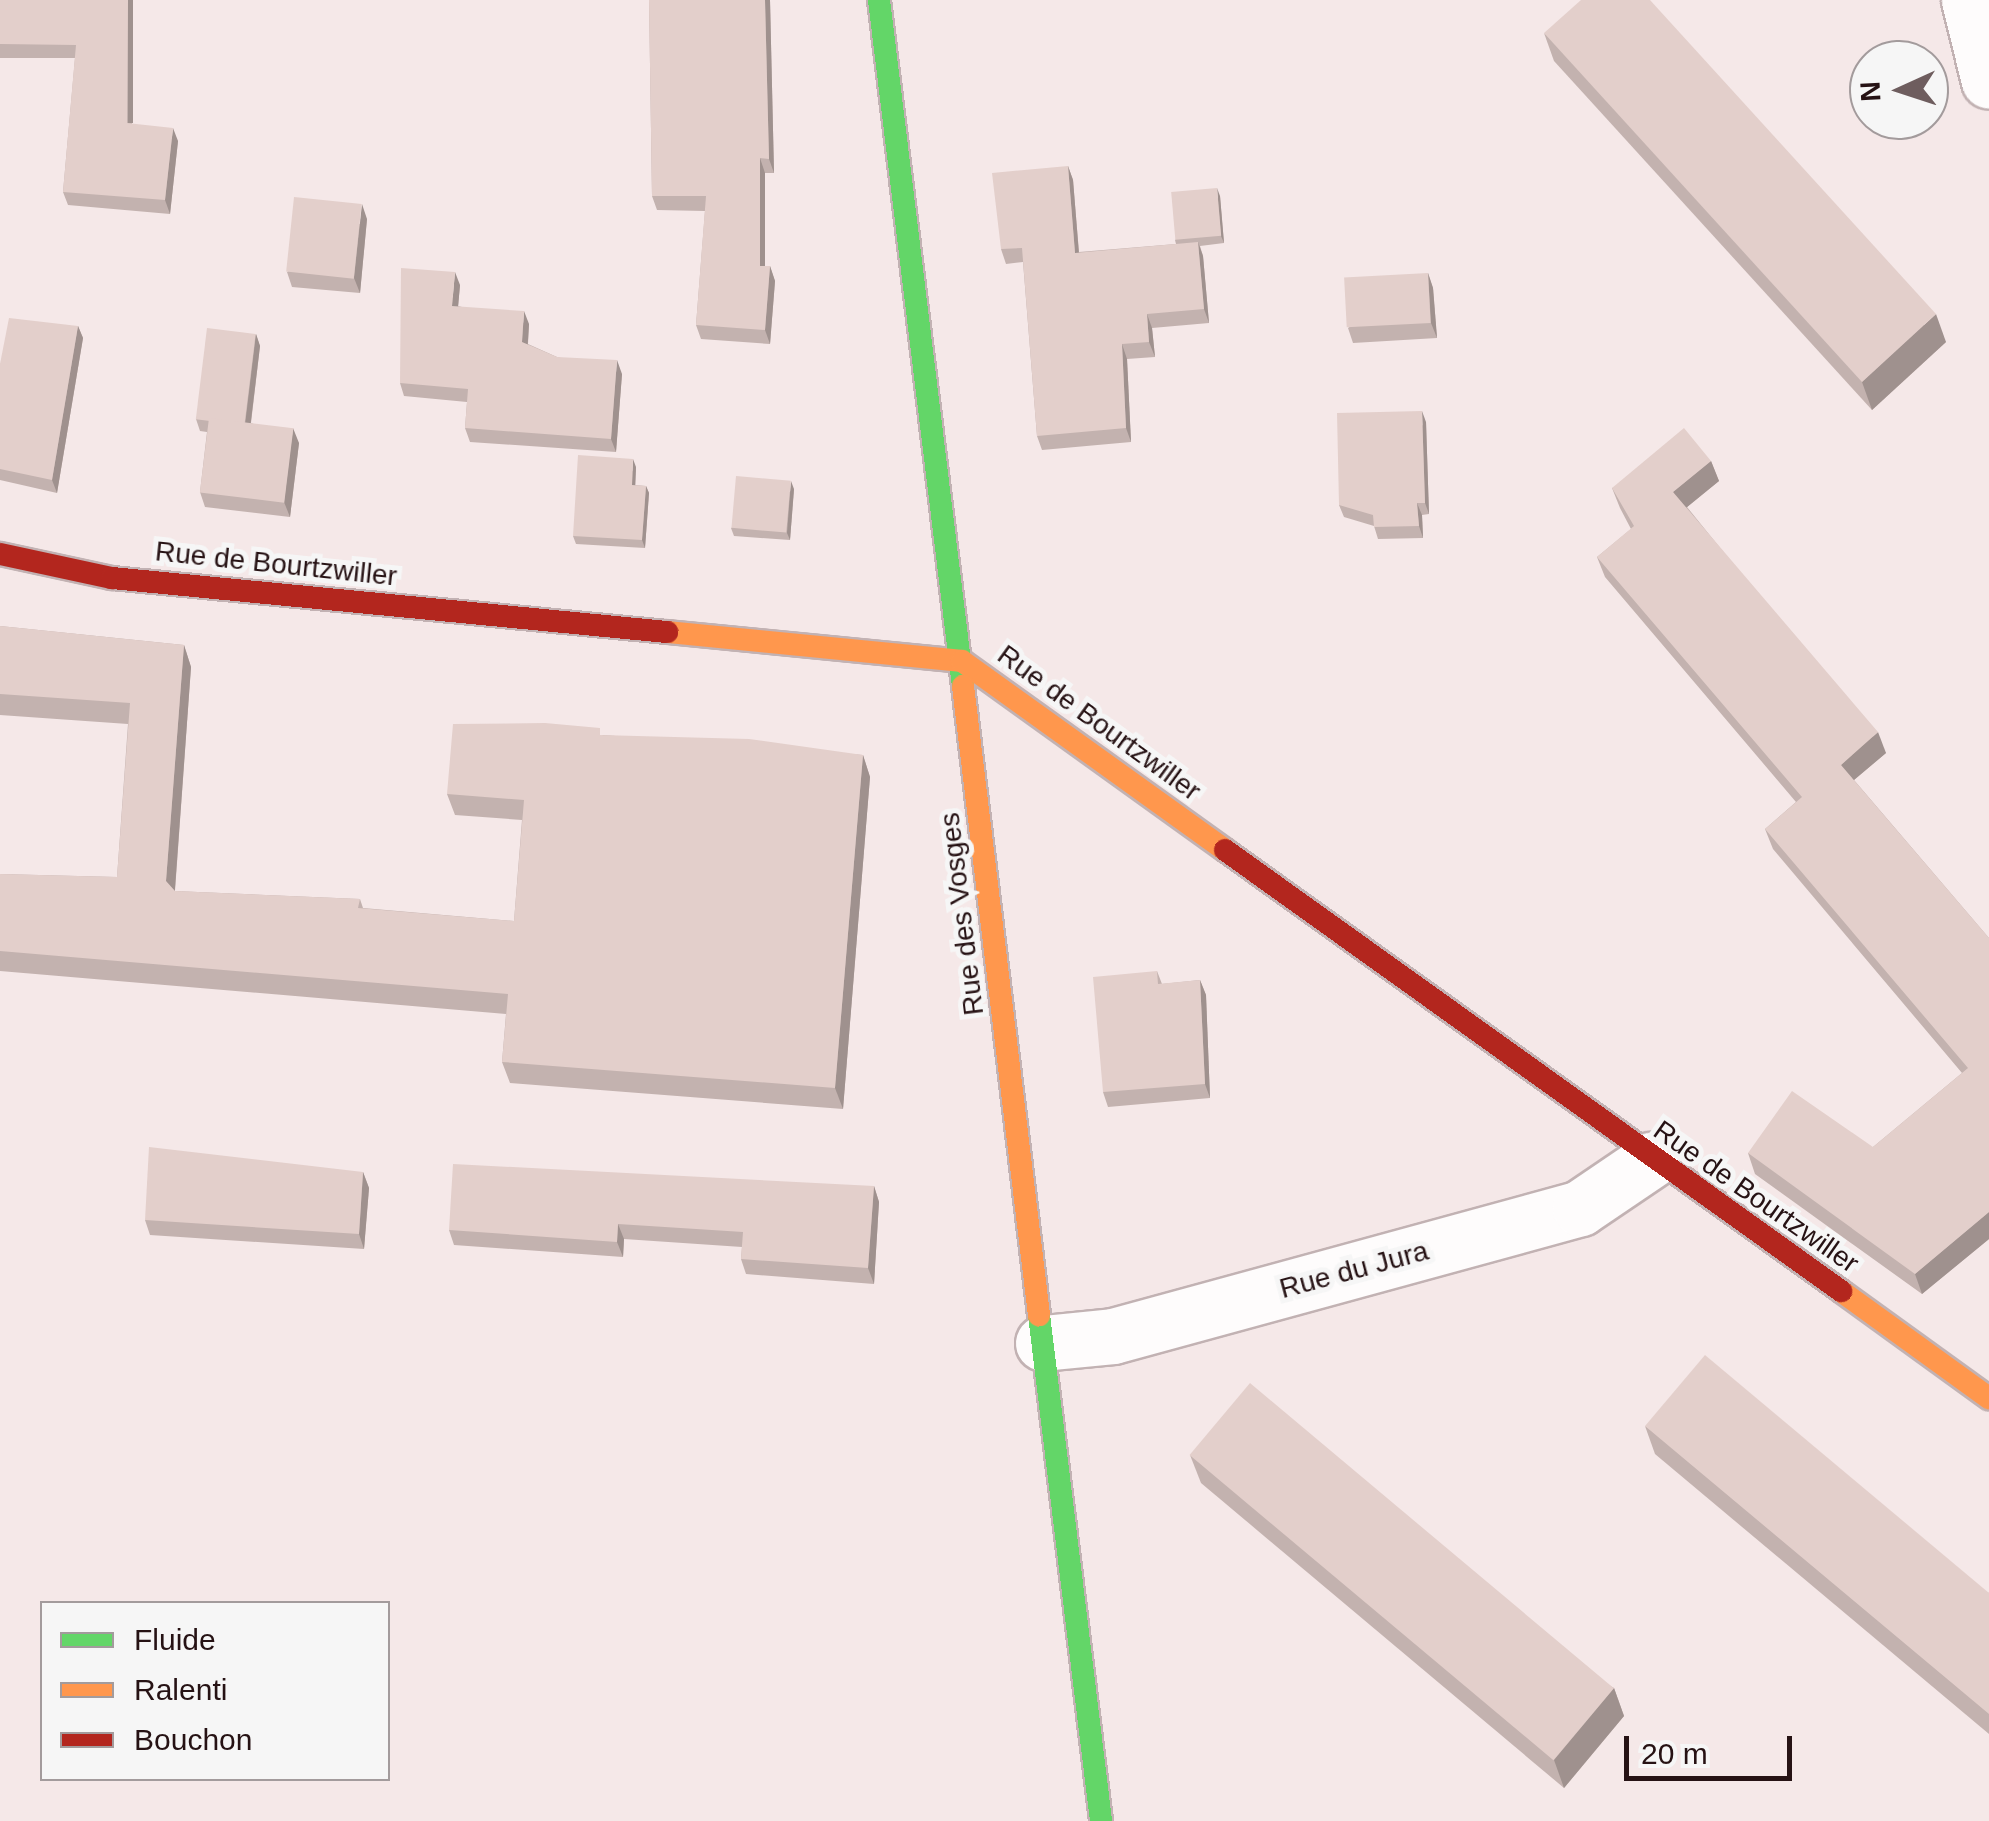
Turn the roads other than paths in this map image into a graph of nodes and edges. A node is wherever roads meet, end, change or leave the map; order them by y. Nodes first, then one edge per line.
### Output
1 (880, 0) edge
2 (1969, 0) edge
3 (1989, 81) edge
4 (0, 554) edge
5 (962, 661) junction
6 (1651, 1160) junction
7 (1043, 1343) junction
8 (1989, 1398) edge
9 (1101, 1821) edge

1 - 5 street, Rue des Vosges
2 - 3 street
4 - 5 street, Rue de Bourtzwiller
5 - 6 street, Rue de Bourtzwiller
5 - 7 street, Rue des Vosges
6 - 7 street, Rue du Jura
6 - 8 street, Rue de Bourtzwiller
7 - 9 street, Rue des Vosges

